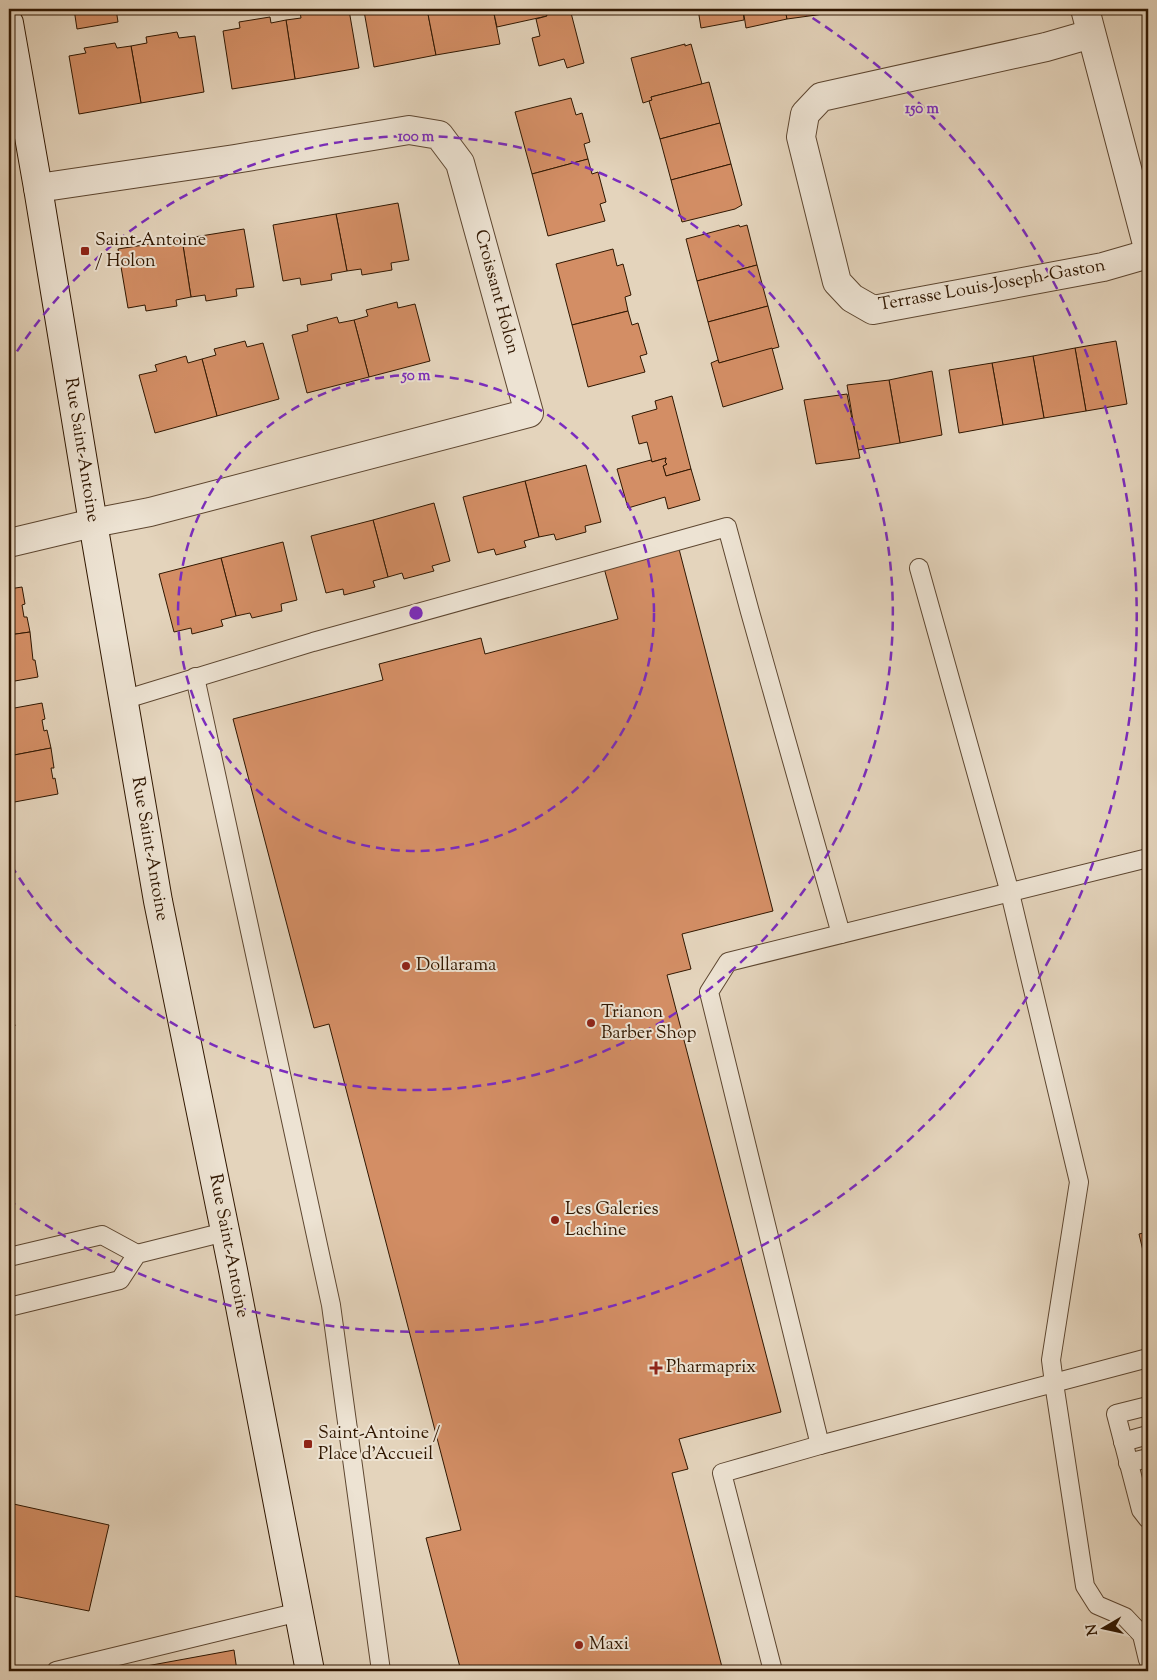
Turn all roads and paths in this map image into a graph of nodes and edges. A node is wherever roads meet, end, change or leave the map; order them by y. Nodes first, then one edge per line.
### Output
1 (1088, 22) edge
2 (9, 23) edge
3 (38, 188) junction
4 (1141, 188) edge
5 (1148, 248) edge
6 (1148, 254) edge
7 (93, 523) junction
8 (9, 543) edge
9 (919, 568) dead end
10 (195, 677) junction
11 (123, 700) junction
12 (1148, 858) edge
13 (1010, 893) junction
14 (841, 934) junction
15 (225, 1232) junction
16 (136, 1254) junction
17 (9, 1257) edge
18 (9, 1307) edge
19 (1148, 1358) edge
20 (1054, 1383) junction
21 (1148, 1406) edge
22 (1148, 1435) edge
23 (1123, 1442) junction
24 (820, 1445) junction
25 (1148, 1458) edge
26 (1128, 1463) junction
27 (1148, 1520) edge
28 (299, 1612) junction
29 (1148, 1660) edge
30 (56, 1671) edge
31 (310, 1671) edge
32 (381, 1671) edge
33 (773, 1671) edge

1 - 4 street
1 - 6 street, Terrasse Louis-Joseph-Gaston
2 - 3 street, Rue Saint-Antoine
3 - 7 street, Rue Saint-Antoine
3 - 7 street, Croissant Holon
4 - 5 street
7 - 8 street
7 - 11 street, Rue Saint-Antoine
9 - 13 lane
10 - 11 lane
10 - 14 lane
10 - 32 lane
11 - 15 street, Rue Saint-Antoine
12 - 13 lane
13 - 14 lane
13 - 20 lane
14 - 24 lane
15 - 16 lane
15 - 28 street, Rue Saint-Antoine
16 - 17 lane
16 - 18 lane
19 - 20 lane
20 - 24 lane
20 - 29 lane
21 - 23 lane
22 - 23 lane
23 - 26 lane
24 - 33 lane
25 - 26 lane
26 - 27 lane
28 - 30 lane
28 - 31 street, Rue Saint-Antoine

